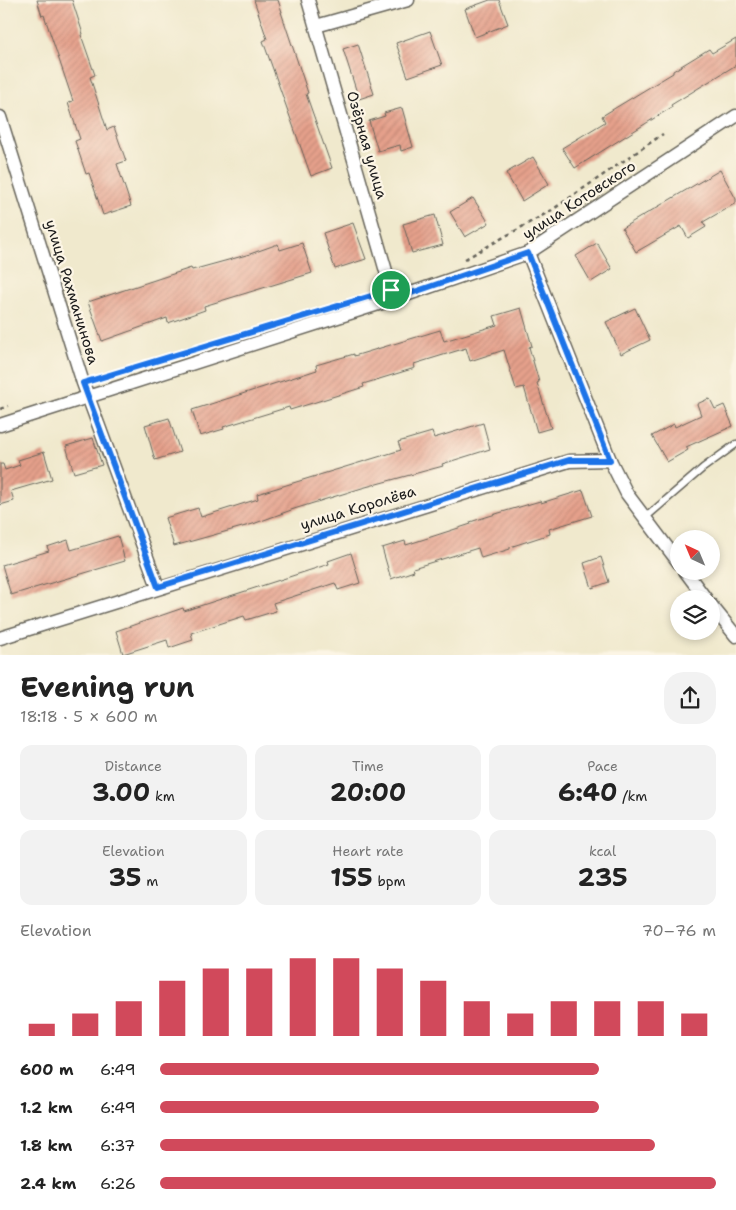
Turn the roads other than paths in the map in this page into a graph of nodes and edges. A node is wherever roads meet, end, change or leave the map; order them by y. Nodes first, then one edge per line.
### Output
1 (308, 0) edge
2 (408, 0) edge
3 (316, 26) junction
4 (736, 116) edge
5 (0, 117) edge
6 (528, 253) junction
7 (394, 299) junction
8 (89, 398) junction
9 (0, 425) edge
10 (736, 444) edge
11 (610, 460) junction
12 (645, 518) junction
13 (670, 551) edge
14 (158, 587) junction
15 (720, 616) edge
16 (736, 636) edge
17 (0, 638) edge

1 - 3 street, Озёрная улица
2 - 3 street
3 - 7 street, Озёрная улица
4 - 6 street, улица Котовского
5 - 8 street, улица Рахманинова
6 - 7 street, улица Котовского
6 - 11 street
7 - 8 street, улица Котовского
8 - 9 street, улица Котовского
8 - 14 street, улица Рахманинова
10 - 12 lane
11 - 12 street
11 - 14 street, улица Королёва
12 - 13 street
14 - 17 street, улица Королёва
15 - 16 street

